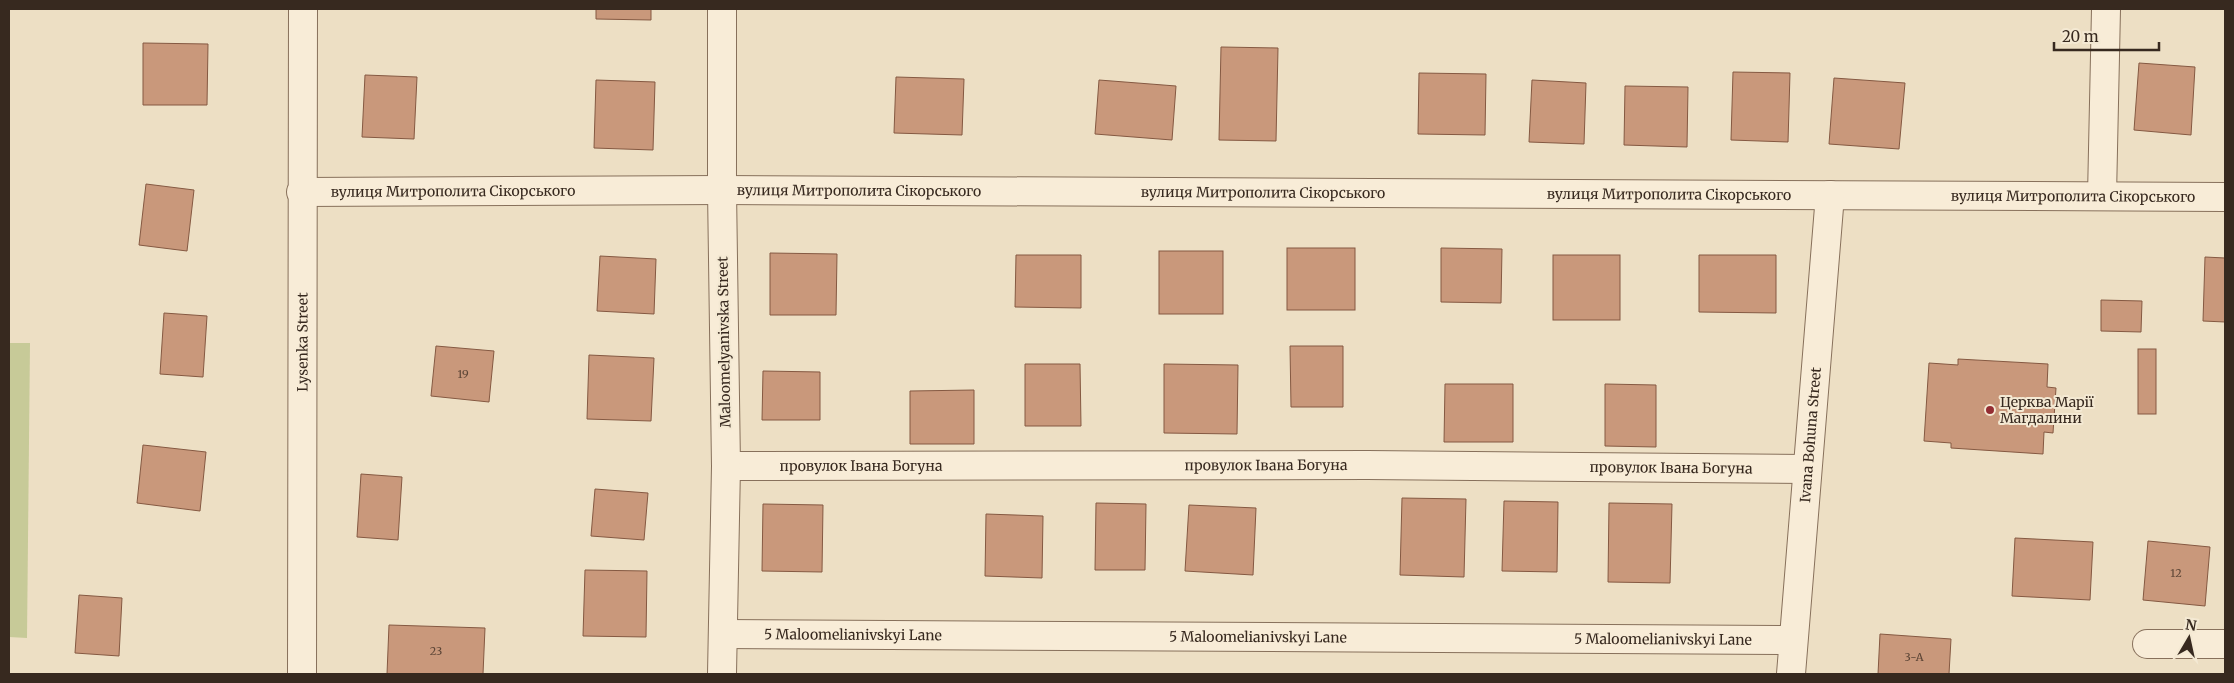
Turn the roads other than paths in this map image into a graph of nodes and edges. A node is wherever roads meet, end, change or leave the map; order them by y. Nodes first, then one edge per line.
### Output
1 (303, 9) edge
2 (722, 9) edge
3 (2106, 9) edge
4 (722, 190) junction
5 (302, 192) junction
6 (1830, 195) junction
7 (2102, 196) junction
8 (2225, 197) edge
9 (726, 466) junction
10 (1807, 469) junction
11 (723, 634) junction
12 (1793, 640) junction
13 (2147, 644) dead end
14 (2225, 644) edge
15 (302, 674) edge
16 (722, 674) edge
17 (1791, 674) edge

1 - 5 street, Lysenka Street
2 - 4 street, Maloomelyanivska Street
3 - 7 street
4 - 5 street, вулиця Митрополита Сікорського
4 - 6 street, вулиця Митрополита Сікорського
4 - 9 street, Maloomelyanivska Street
5 - 15 street, Lysenka Street
6 - 7 street, вулиця Митрополита Сікорського
6 - 10 street, Ivana Bohuna Street
7 - 8 street, вулиця Митрополита Сікорського
9 - 10 street, провулок Івана Богуна
9 - 11 street, Maloomelyanivska Street
10 - 12 street, Ivana Bohuna Street
11 - 12 street, 5 Maloomelianivskyi Lane
11 - 16 street, Maloomelyanivska Street
12 - 17 street, Ivana Bohuna Street
13 - 14 street

